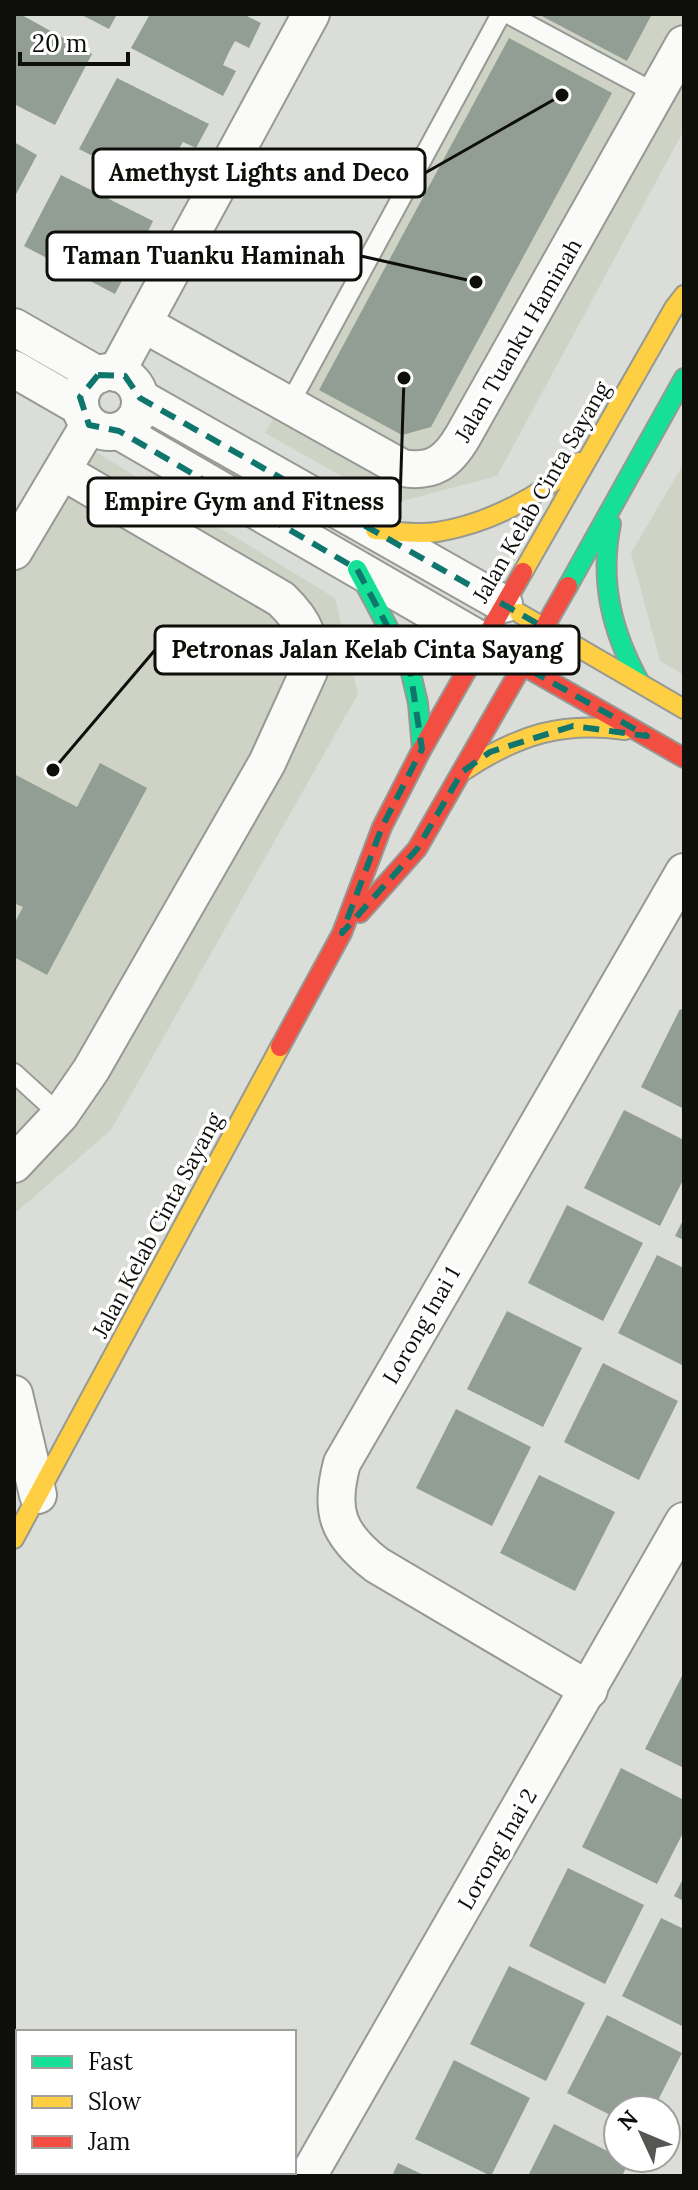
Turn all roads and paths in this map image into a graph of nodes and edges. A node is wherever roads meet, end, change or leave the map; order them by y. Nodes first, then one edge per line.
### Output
1 (311, 14) edge
2 (501, 14) edge
3 (508, 14) edge
4 (684, 44) edge
5 (657, 94) junction
6 (684, 295) edge
7 (144, 324) junction
8 (14, 327) edge
9 (14, 369) edge
10 (684, 378) edge
11 (118, 382) junction
12 (289, 405) junction
13 (96, 421) junction
14 (596, 447) junction
15 (633, 470) junction
16 (62, 471) junction
17 (375, 530) junction
18 (14, 551) edge
19 (357, 569) junction
20 (504, 604) junction
21 (545, 628) junction
22 (482, 641) junction
23 (523, 666) junction
24 (640, 683) junction
25 (684, 709) edge
26 (647, 736) junction
27 (422, 749) junction
28 (684, 758) edge
29 (462, 772) junction
30 (684, 872) edge
31 (342, 933) junction
32 (14, 1073) edge
33 (60, 1115) junction
34 (14, 1164) edge
35 (14, 1394) edge
36 (38, 1495) junction
37 (684, 1521) edge
38 (14, 1539) edge
39 (589, 1690) junction
40 (308, 2176) edge

1 - 7 street
2 - 12 lane
3 - 5 lane
4 - 5 street, Jalan Tuanku Haminah
5 - 12 street, Jalan Tuanku Haminah
6 - 14 main road, Jalan Kelab Cinta Sayang
7 - 11 street
7 - 12 street, Jalan Tuanku Haminah
8 - 11 street
9 - 13 street
10 - 15 main road, Jalan Kelab Cinta Sayang
11 - 13 street
11 - 13 street
11 - 17 street
13 - 16 street
13 - 19 street
14 - 17 main road
14 - 20 main road, Jalan Kelab Cinta Sayang
15 - 21 main road, Jalan Kelab Cinta Sayang
15 - 24 main road
16 - 18 street
16 - 33 street
17 - 20 street
19 - 22 street
19 - 27 main road
20 - 21 main road
20 - 22 main road, Jalan Kelab Cinta Sayang
21 - 23 main road, Jalan Kelab Cinta Sayang
21 - 24 main road
22 - 23 main road
22 - 27 main road, Jalan Kelab Cinta Sayang
23 - 26 main road
23 - 29 main road, Jalan Kelab Cinta Sayang
24 - 25 main road
26 - 28 main road
26 - 29 main road
27 - 31 main road, Jalan Kelab Cinta Sayang
29 - 31 main road, Jalan Kelab Cinta Sayang
30 - 39 street, Lorong Inai 1
31 - 36 main road, Jalan Kelab Cinta Sayang
32 - 33 lane
33 - 34 street
35 - 36 street
36 - 38 main road, Jalan Kelab Cinta Sayang
37 - 39 street, Lorong Inai 2
39 - 40 street, Lorong Inai 2

